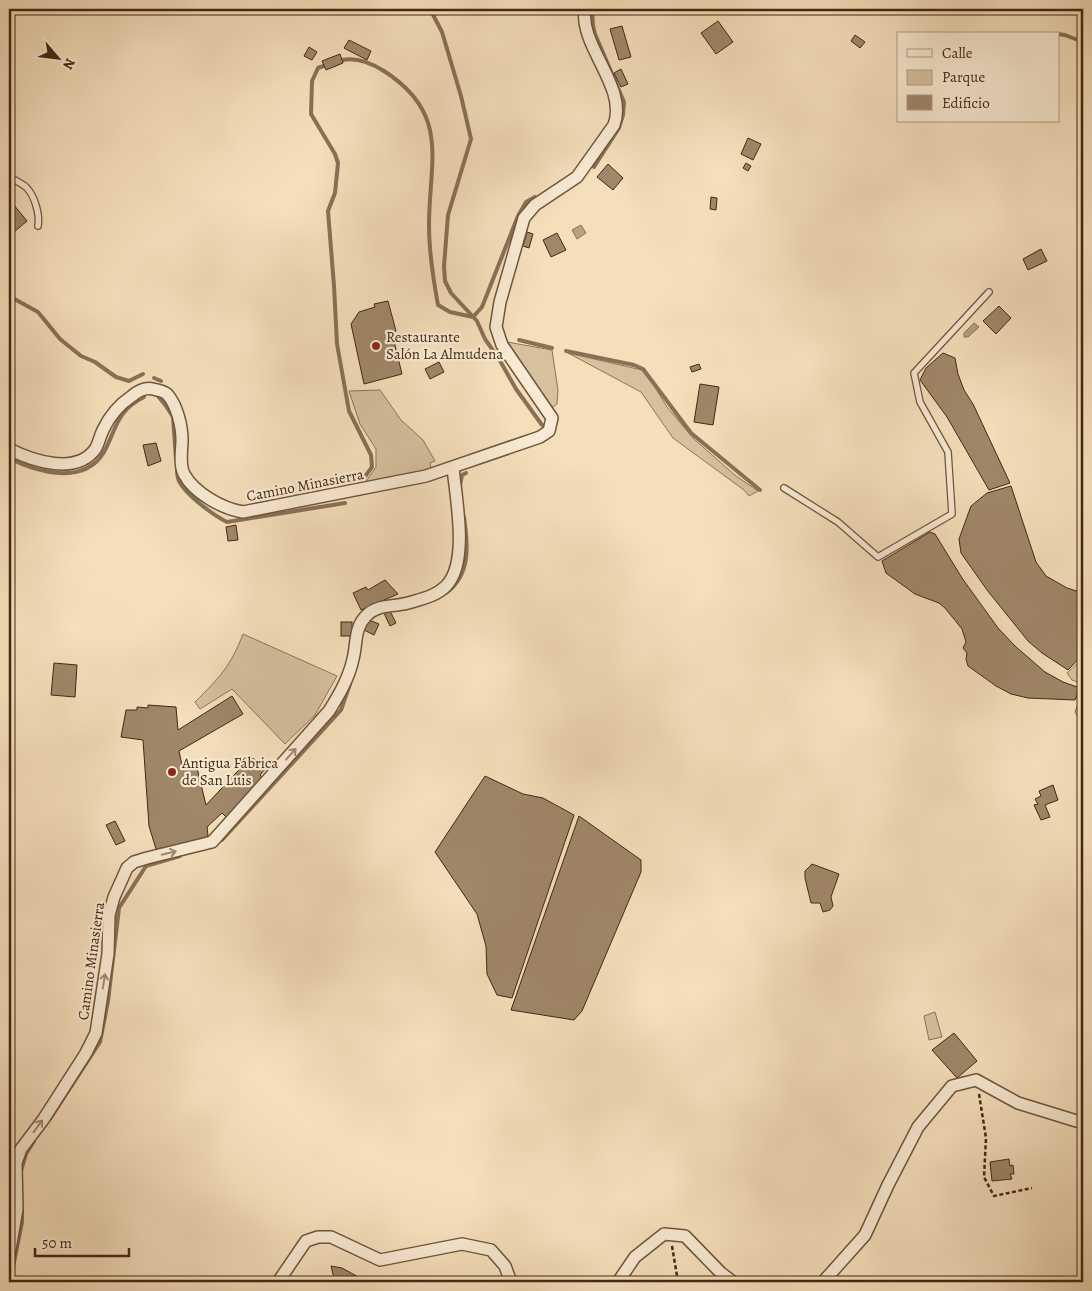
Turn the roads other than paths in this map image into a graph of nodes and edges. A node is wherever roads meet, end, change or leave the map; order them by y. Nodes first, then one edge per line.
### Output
1 (585, 9) edge
2 (9, 176) edge
3 (38, 226) dead end
4 (989, 292) dead end
5 (9, 449) edge
6 (453, 468) junction
7 (784, 488) dead end
8 (1083, 1123) edge
9 (9, 1255) edge
10 (278, 1282) edge
11 (511, 1282) edge
12 (618, 1282) edge
13 (733, 1282) edge
14 (823, 1282) edge

1 - 6 street, Camino Minasierra
2 - 3 lane
4 - 7 lane
5 - 6 street, Camino Minasierra
9 -> 6 street, Camino Minasierra
8 - 14 street
10 - 11 street
12 - 13 street

